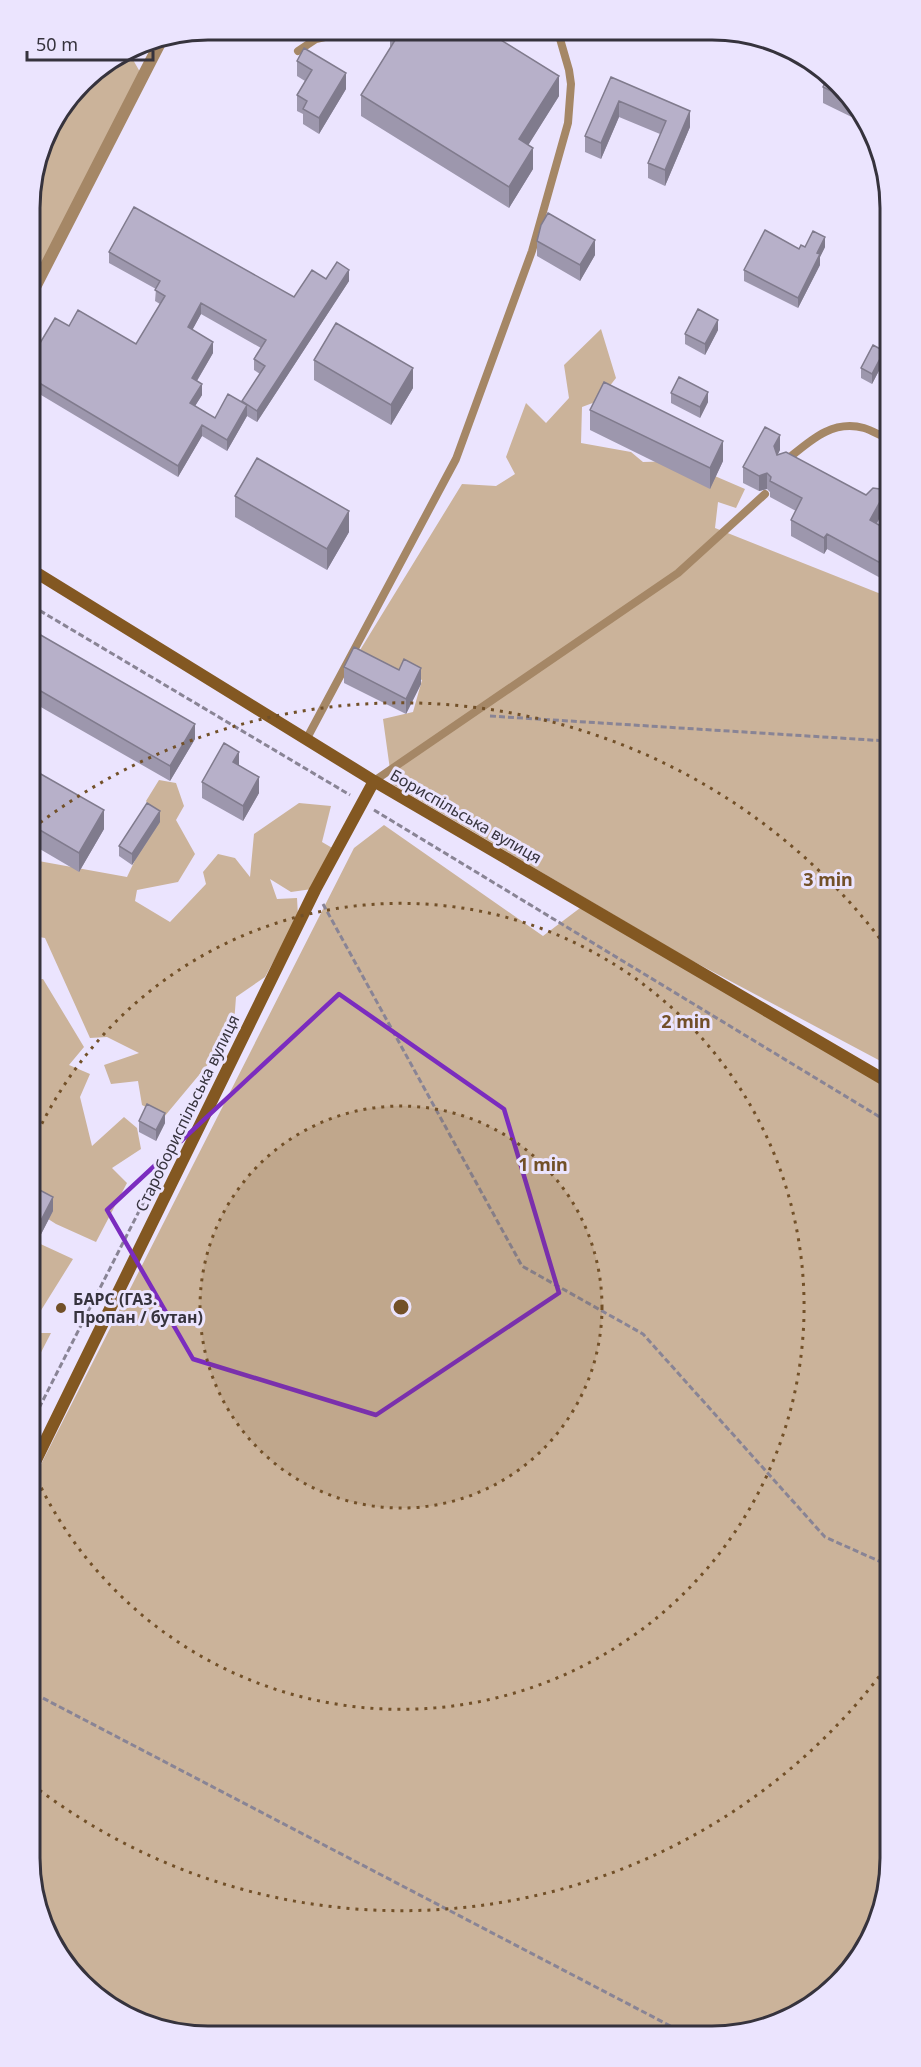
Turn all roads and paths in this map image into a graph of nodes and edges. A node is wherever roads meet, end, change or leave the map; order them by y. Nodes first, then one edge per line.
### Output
1 (314, 40) edge
2 (560, 40) edge
3 (157, 48) edge
4 (298, 51) dead end
5 (41, 276) edge
6 (880, 435) edge
7 (780, 465) edge
8 (765, 494) dead end
9 (41, 575) edge
10 (41, 611) edge
11 (471, 714) junction
12 (306, 740) junction
13 (880, 741) edge
14 (374, 781) junction
15 (362, 803) junction
16 (315, 890) junction
17 (880, 1077) edge
18 (880, 1117) edge
19 (40, 1451) edge
20 (880, 1562) edge
21 (40, 1697) edge
22 (670, 2026) edge

1 - 4 lane
2 - 12 lane
3 - 5 street
6 - 7 lane
8 - 11 lane
9 - 12 main road, Бориспільська вулиця
10 - 15 path
11 - 13 path
11 - 14 lane
12 - 14 main road, Бориспільська вулиця
14 - 15 main road, Старобориспільська вулиця
14 - 17 main road, Бориспільська вулиця
15 - 16 main road, Старобориспільська вулиця
15 - 18 path
16 - 19 main road, Старобориспільська вулиця
16 - 20 path
21 - 22 path

